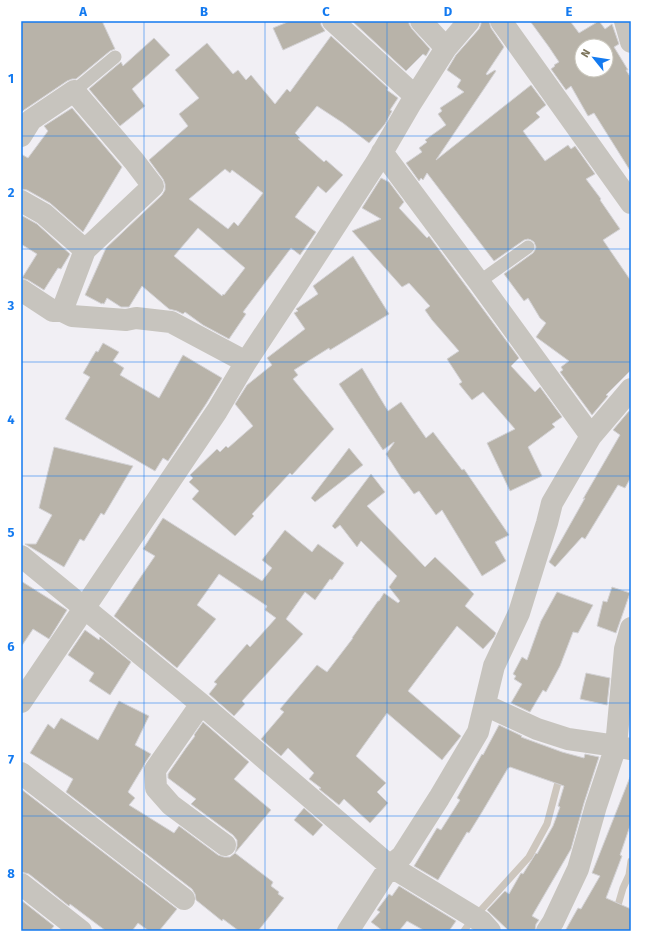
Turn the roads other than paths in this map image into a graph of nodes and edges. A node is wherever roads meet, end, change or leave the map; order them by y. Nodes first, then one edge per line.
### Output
1 (333, 21) edge
2 (421, 21) edge
3 (469, 21) edge
4 (501, 21) edge
5 (625, 21) edge
6 (631, 42) edge
7 (446, 48) junction
8 (115, 57) dead end
9 (74, 91) junction
10 (416, 96) junction
11 (21, 136) edge
12 (382, 152) junction
13 (21, 201) edge
14 (631, 204) edge
15 (528, 247) dead end
16 (85, 250) junction
17 (478, 282) junction
18 (21, 290) edge
19 (62, 311) junction
20 (246, 362) junction
21 (631, 389) edge
22 (591, 436) junction
23 (21, 556) edge
24 (84, 608) junction
25 (631, 628) edge
26 (22, 699) edge
27 (201, 704) junction
28 (485, 705) junction
29 (624, 747) edge
30 (21, 773) edge
31 (225, 845) dead end
32 (390, 866) junction
33 (21, 884) edge
34 (184, 899) dead end
35 (479, 922) edge
36 (81, 931) edge
37 (348, 931) edge
38 (547, 931) edge

1 - 10 street
2 - 7 street
3 - 7 street
4 - 14 street
5 - 6 street
7 - 10 street
8 - 9 lane
9 - 11 street
9 - 16 street
10 - 12 street
12 - 17 street
12 - 20 street
13 - 16 street
15 - 17 lane
16 - 19 street
17 - 22 street
18 - 19 street
19 - 20 street
20 - 24 street
21 - 22 street
22 - 28 street
23 - 24 street
24 - 26 street
24 - 27 street
25 - 29 street
27 - 31 street
27 - 32 street
28 - 29 street
28 - 32 street
29 - 38 street
30 - 34 street
32 - 35 street
32 - 37 street
33 - 36 street

